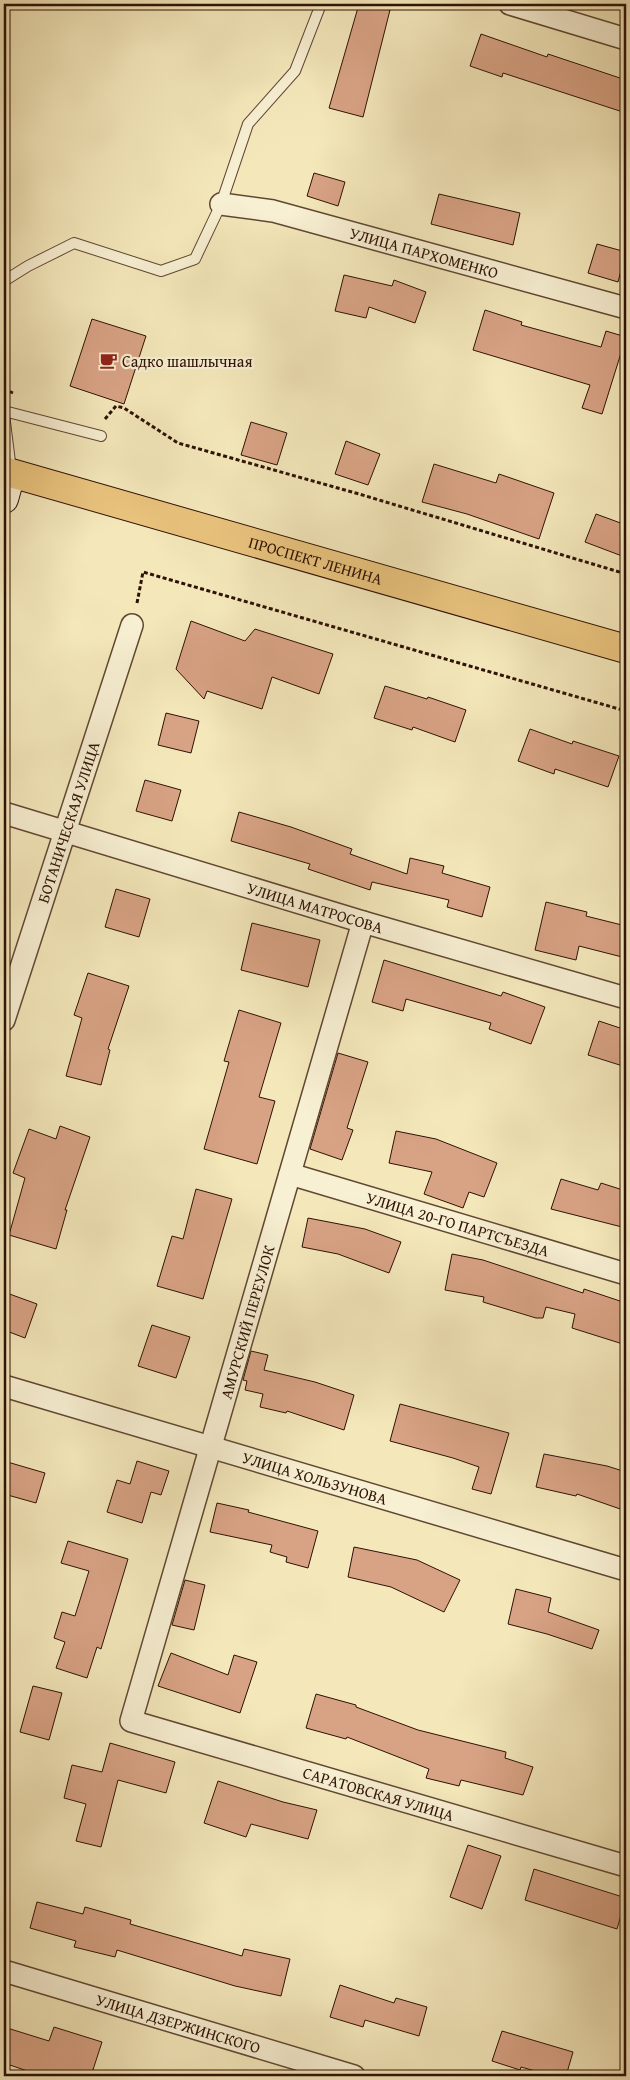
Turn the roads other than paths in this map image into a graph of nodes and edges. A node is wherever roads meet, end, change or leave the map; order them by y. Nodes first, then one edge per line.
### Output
1 (321, 4) edge
2 (510, 4) edge
3 (626, 39) edge
4 (220, 204) junction
5 (4, 281) edge
6 (626, 308) edge
7 (4, 413) edge
8 (101, 436) dead end
9 (6, 481) edge
10 (132, 625) road end
11 (626, 649) edge
12 (4, 813) edge
13 (65, 832) junction
14 (363, 922) junction
15 (626, 998) edge
16 (4, 1020) edge
17 (290, 1174) junction
18 (626, 1274) edge
19 (4, 1386) edge
20 (210, 1447) junction
21 (626, 1570) edge
22 (131, 1721) joint
23 (626, 1866) edge
24 (4, 1971) edge
25 (354, 2076) edge

1 - 4 lane
2 - 3 street
4 - 5 lane
4 - 6 street, УЛИЦА ПАРХОМЕНКО
7 - 8 lane
7 - 9 lane
9 - 11 main road, ПРОСПЕКТ ЛЕНИНА
10 - 13 street, БОТАНИЧЕСКАЯ УЛИЦА
12 - 13 street, УЛИЦА МАТРОСОВА
13 - 14 street, УЛИЦА МАТРОСОВА
13 - 16 street, БОТАНИЧЕСКАЯ УЛИЦА
14 - 15 street, УЛИЦА МАТРОСОВА
14 - 17 street, АМУРСКИЙ ПЕРЕУЛОК
17 - 18 street, УЛИЦА 20-ГО ПАРТСЪЕЗДА
17 - 20 street, АМУРСКИЙ ПЕРЕУЛОК
19 - 20 street, УЛИЦА ХОЛЬЗУНОВА
20 - 21 street, УЛИЦА ХОЛЬЗУНОВА
20 - 22 street, АМУРСКИЙ ПЕРЕУЛОК
22 - 23 street, САРАТОВСКАЯ УЛИЦА
24 - 25 street, УЛИЦА ДЗЕРЖИНСКОГО

